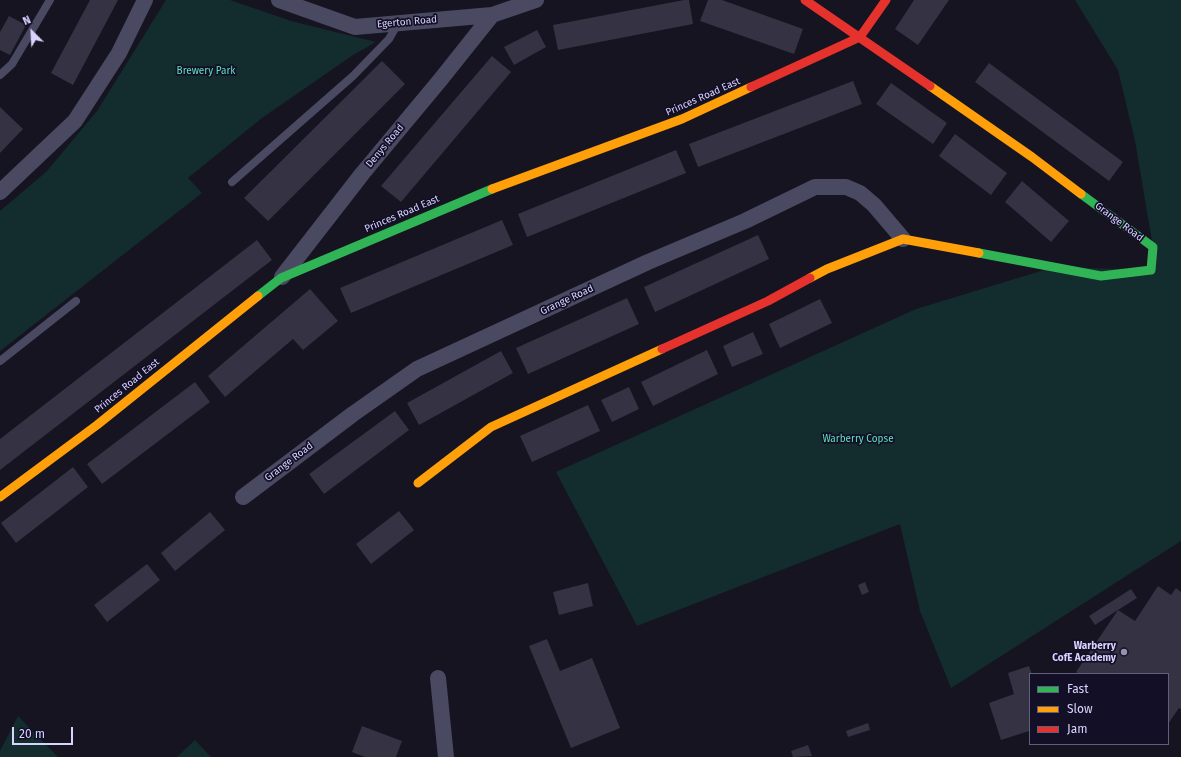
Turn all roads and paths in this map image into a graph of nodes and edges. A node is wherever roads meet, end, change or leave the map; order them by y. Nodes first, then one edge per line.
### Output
1 (50, 0) edge
2 (146, 0) edge
3 (279, 0) edge
4 (536, 0) edge
5 (805, 0) edge
6 (886, 0) edge
7 (492, 15) junction
8 (398, 23) junction
9 (860, 37) junction
10 (0, 75) edge
11 (232, 182) dead end
12 (0, 192) edge
13 (902, 239) junction
14 (281, 278) junction
15 (76, 301) dead end
16 (0, 361) edge
17 (418, 483) dead end
18 (0, 497) edge
19 (243, 497) dead end
20 (438, 678) dead end
21 (446, 757) edge

1 - 10 lane
2 - 12 street
3 - 8 street, Egerton Road
4 - 7 street, Egerton Road
5 - 9 street
6 - 9 street
7 - 8 street, Egerton Road
7 - 14 street, Denys Road
8 - 11 lane
9 - 13 street, Grange Road
9 - 14 street, Princes Road East
13 - 17 street
13 - 19 street, Grange Road
14 - 18 street, Princes Road East
15 - 16 lane
20 - 21 street

